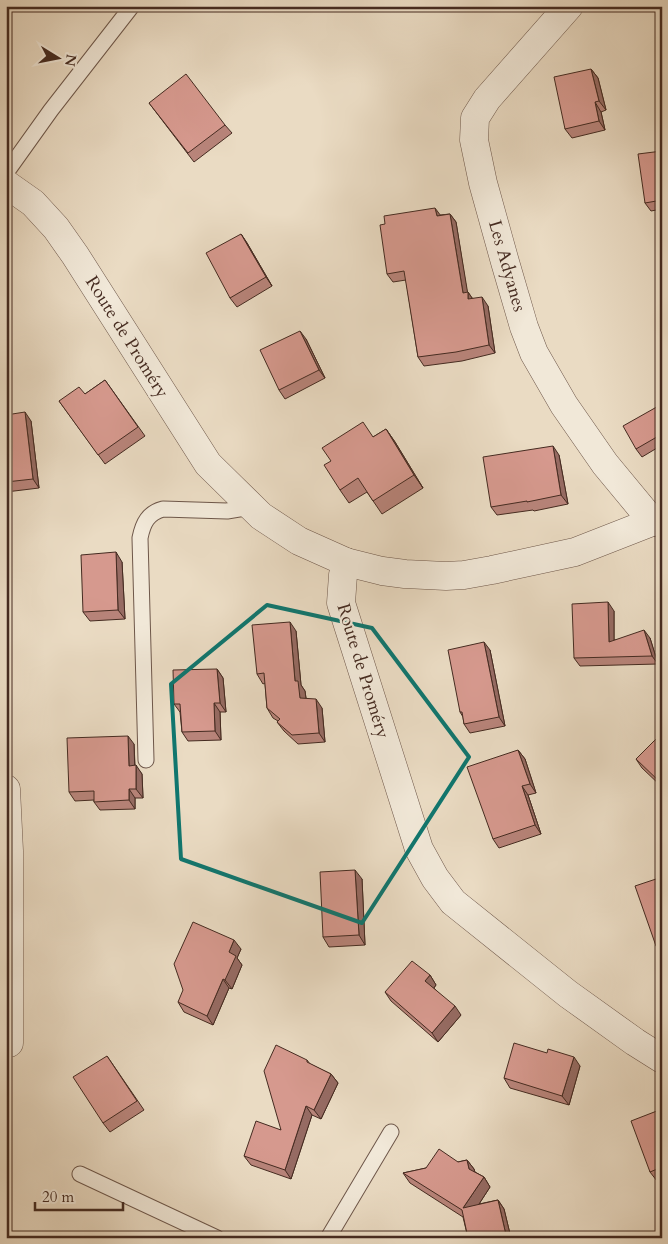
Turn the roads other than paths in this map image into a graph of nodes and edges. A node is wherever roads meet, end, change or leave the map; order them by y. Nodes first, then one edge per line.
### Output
1 (132, 6) edge
2 (569, 6) edge
3 (6, 173) edge
4 (6, 184) edge
5 (251, 507) junction
6 (658, 520) edge
7 (346, 562) junction
8 (146, 760) dead end
9 (6, 789) edge
10 (9, 1043) dead end
11 (662, 1059) edge
12 (391, 1132) dead end
13 (80, 1174) dead end
14 (217, 1238) edge
15 (328, 1238) edge

1 - 3 lane
2 - 6 street, Les Adyanes
4 - 5 street, Route de Proméry
5 - 7 street, Route de Proméry
5 - 8 lane
6 - 7 street
7 - 11 street, Route de Proméry
9 - 10 street
12 - 15 lane
13 - 14 lane

